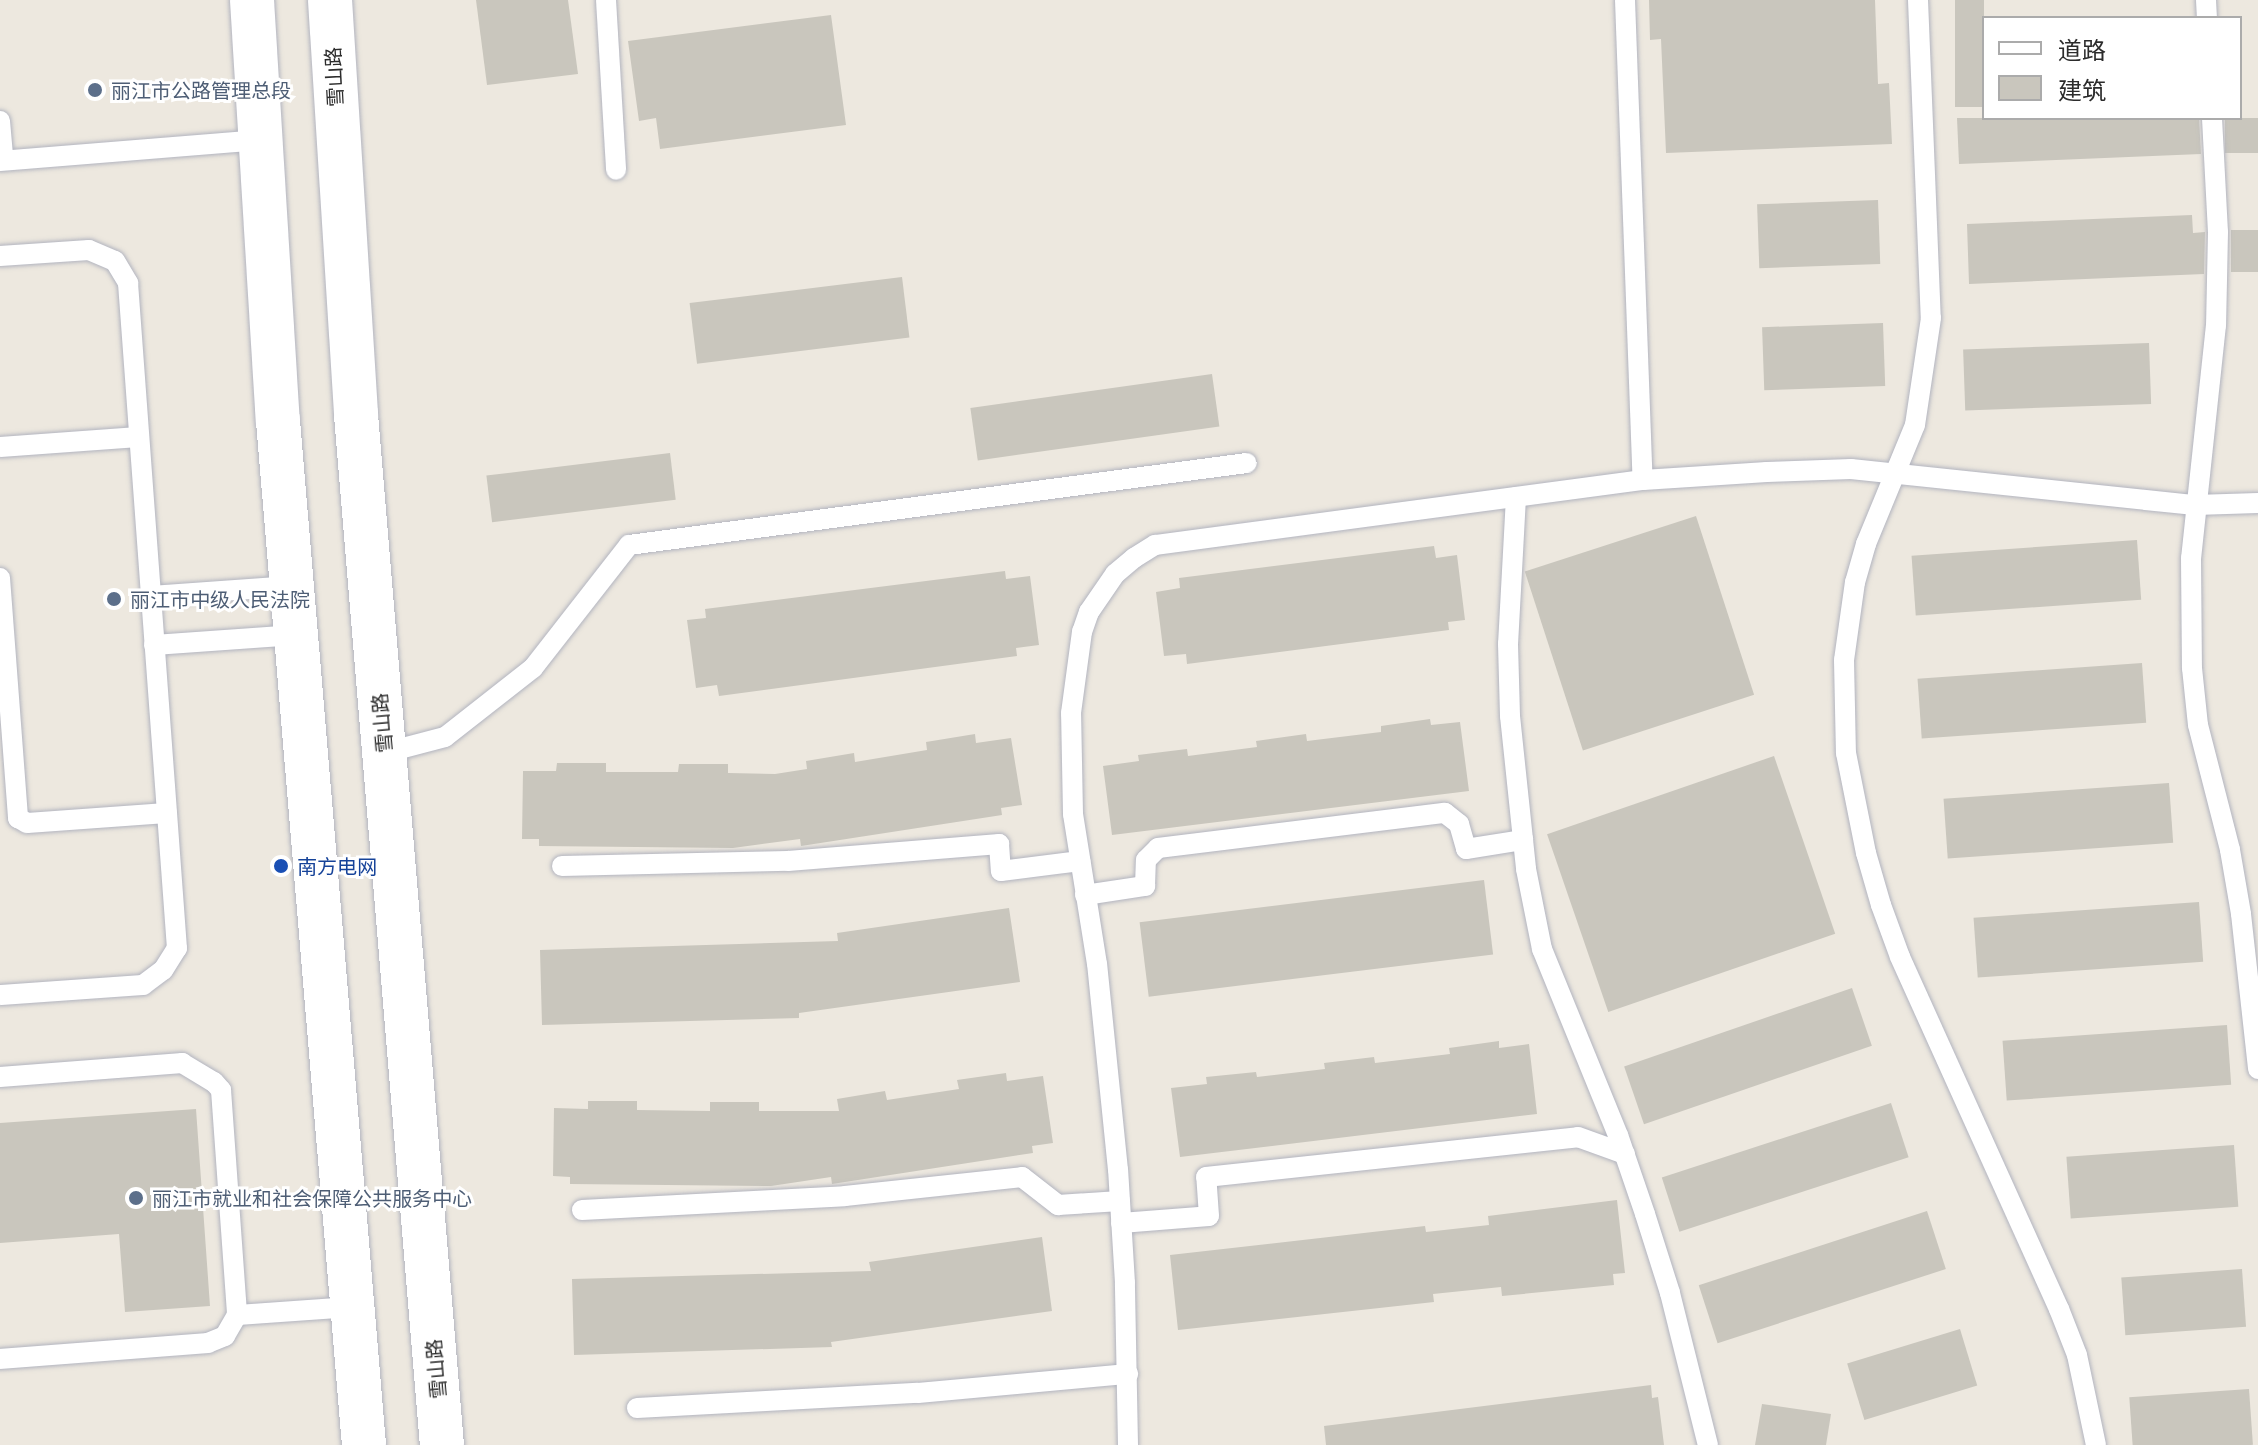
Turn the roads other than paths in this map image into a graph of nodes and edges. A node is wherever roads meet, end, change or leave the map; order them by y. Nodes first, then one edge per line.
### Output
1 (252, 0) edge
2 (330, 0) edge
3 (606, 0) edge
4 (1625, 0) edge
5 (1918, 0) edge
6 (2212, 120) edge
7 (0, 121) edge
8 (260, 140) junction
9 (1, 160) edge
10 (616, 170) dead end
11 (0, 256) edge
12 (139, 437) junction
13 (0, 447) edge
14 (1247, 463) dead end
15 (1895, 474) junction
16 (1643, 480) junction
17 (1516, 497) junction
18 (2258, 503) edge
19 (2195, 505) junction
20 (0, 578) edge
21 (292, 586) junction
22 (151, 596) junction
23 (296, 635) junction
24 (154, 645) junction
25 (384, 753) junction
26 (167, 813) junction
27 (1523, 840) junction
28 (1080, 861) junction
29 (562, 866) dead end
30 (1085, 895) junction
31 (0, 995) edge
32 (2258, 1069) edge
33 (0, 1077) edge
34 (1625, 1154) junction
35 (1120, 1201) junction
36 (582, 1210) dead end
37 (1121, 1223) junction
38 (352, 1307) junction
39 (237, 1315) junction
40 (0, 1359) edge
41 (1128, 1374) junction
42 (637, 1408) dead end
43 (364, 1445) edge
44 (442, 1445) edge
45 (1128, 1445) edge
46 (1708, 1445) edge
47 (2096, 1445) edge

1 - 8 main road
2 - 25 main road, 雪山路
3 - 10 lane
4 - 16 lane
5 - 15 lane
6 - 19 lane
7 - 9 lane
8 - 9 lane
8 - 21 main road
11 - 12 lane
12 - 13 lane
12 - 22 lane
14 - 25 lane
15 - 16 lane
15 - 19 lane
15 - 47 lane
16 - 17 lane
17 - 27 lane
17 - 28 lane
18 - 19 lane
19 - 32 lane
20 - 26 lane
21 - 22 lane
21 - 23 main road
22 - 24 lane
23 - 24 lane
23 - 38 main road
24 - 26 lane
25 - 44 main road, 雪山路
26 - 31 lane
27 - 30 lane
27 - 34 lane
28 - 29 lane
28 - 30 lane
30 - 35 lane
33 - 39 lane
34 - 37 lane
34 - 46 lane
35 - 36 lane
35 - 37 lane
37 - 41 lane
38 - 39 lane
38 - 43 main road
39 - 40 lane
41 - 42 lane
41 - 45 lane

